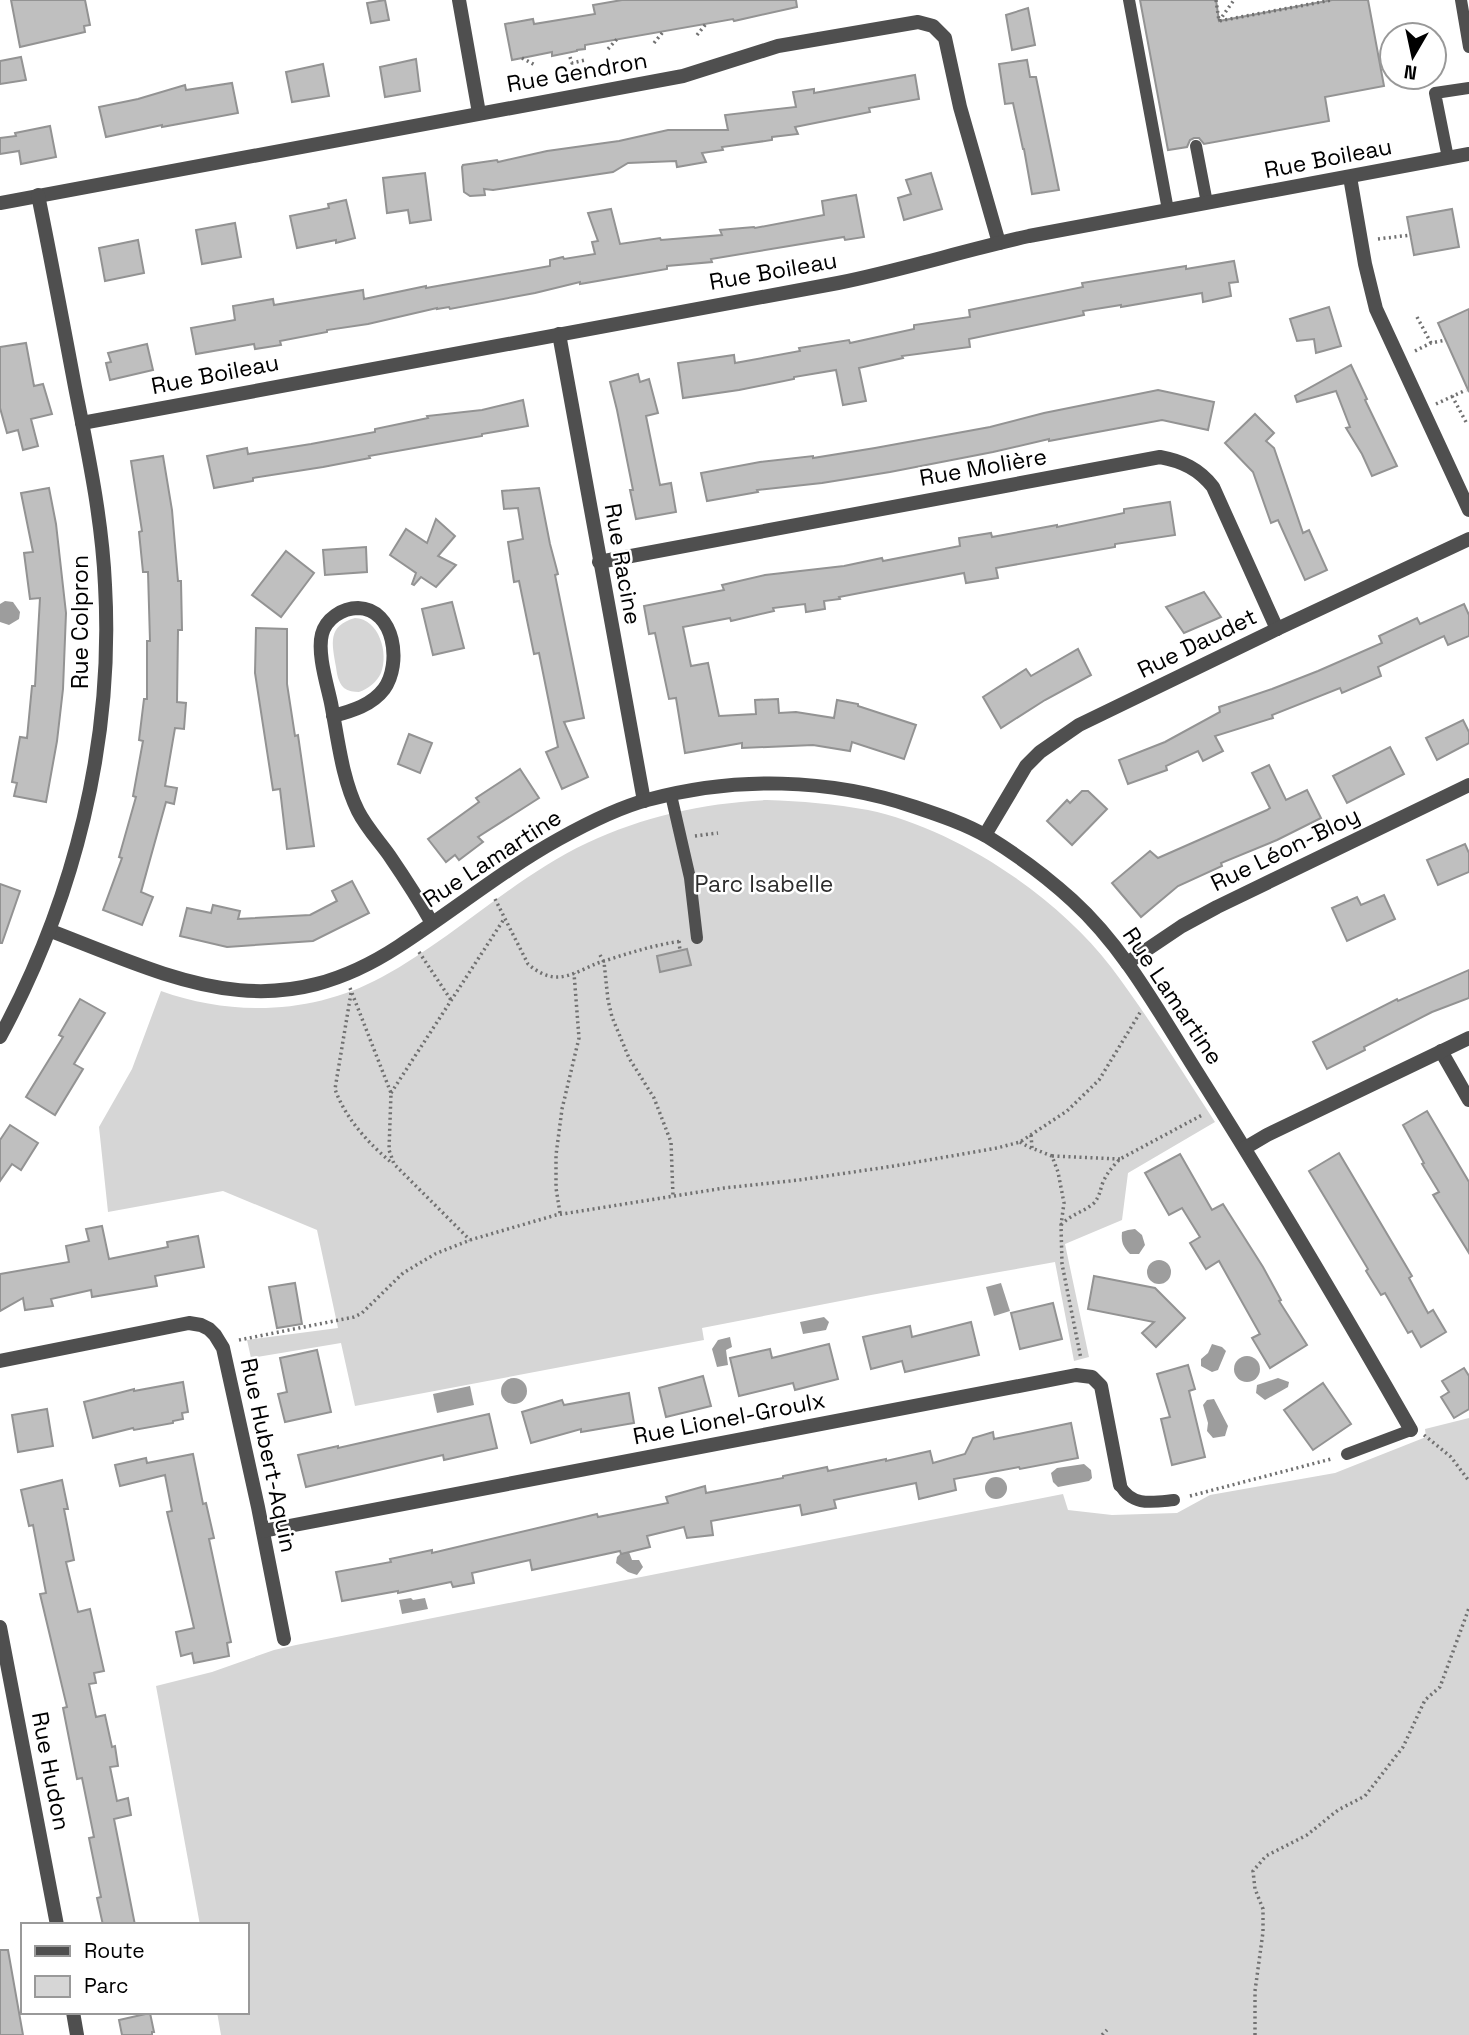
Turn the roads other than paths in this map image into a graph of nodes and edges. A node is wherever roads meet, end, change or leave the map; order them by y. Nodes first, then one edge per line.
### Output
1 (459, 0) edge
2 (1129, 0) edge
3 (1461, 0) edge
4 (1469, 47) edge
5 (1469, 88) edge
6 (480, 113) junction
7 (1196, 146) dead end
8 (1469, 154) edge
9 (1448, 158) junction
10 (1350, 177) junction
11 (38, 195) junction
12 (0, 202) edge
13 (1207, 203) junction
14 (1168, 210) junction
15 (999, 243) junction
16 (559, 334) junction
17 (82, 423) junction
18 (1469, 510) edge
19 (1469, 539) edge
20 (599, 562) junction
21 (1278, 629) junction
22 (333, 716) junction
23 (1469, 785) edge
24 (671, 795) junction
25 (644, 801) junction
26 (985, 835) junction
27 (432, 923) junction
28 (51, 931) junction
29 (697, 938) road end
30 (1127, 963) junction
31 (0, 1037) edge
32 (1469, 1038) edge
33 (1441, 1051) junction
34 (1469, 1100) edge
35 (1245, 1148) junction
36 (0, 1361) edge
37 (1411, 1430) joint
38 (1347, 1454) road end
39 (1120, 1485) joint
40 (1174, 1500) road end
41 (263, 1531) junction
42 (0, 1627) edge
43 (284, 1639) dead end
44 (57, 1923) edge
45 (73, 2014) edge
46 (78, 2035) edge

1 - 6 street
2 - 14 lane
3 - 4 lane
5 - 9 lane
6 - 11 street, Rue Gendron
6 - 15 street, Rue Gendron
7 - 13 lane
8 - 9 street, Rue Boileau
9 - 10 street, Rue Boileau
10 - 13 street, Rue Boileau
10 - 18 street
11 - 12 street, Rue Gendron
11 - 17 street, Rue Colpron
13 - 14 street, Rue Boileau
14 - 15 street, Rue Boileau
15 - 16 street, Rue Boileau
16 - 17 street, Rue Boileau
16 - 20 street, Rue Racine
17 - 28 street, Rue Colpron
19 - 21 street, Rue Daudet
20 - 21 street, Rue Molière
20 - 25 street, Rue Racine
21 - 26 street, Rue Daudet
22 - 22 street
22 - 27 street
23 - 30 street, Rue Léon-Bloy
24 - 25 street, Rue Lamartine
24 - 26 street, Rue Lamartine
24 - 29 lane
25 - 27 street, Rue Lamartine
26 - 30 street, Rue Lamartine
27 - 28 street, Rue Lamartine
28 - 31 street, Rue Colpron
30 - 35 street, Rue Lamartine
32 - 33 street
33 - 34 street
33 - 35 street
35 - 37 street, Rue Lamartine
36 - 41 street, Rue Hubert-Aquin
37 - 38 lane
39 - 40 lane
39 - 41 street, Rue Lionel-Groulx
41 - 43 street, Rue Hubert-Aquin
42 - 44 street, Rue Hudon
45 - 46 street

